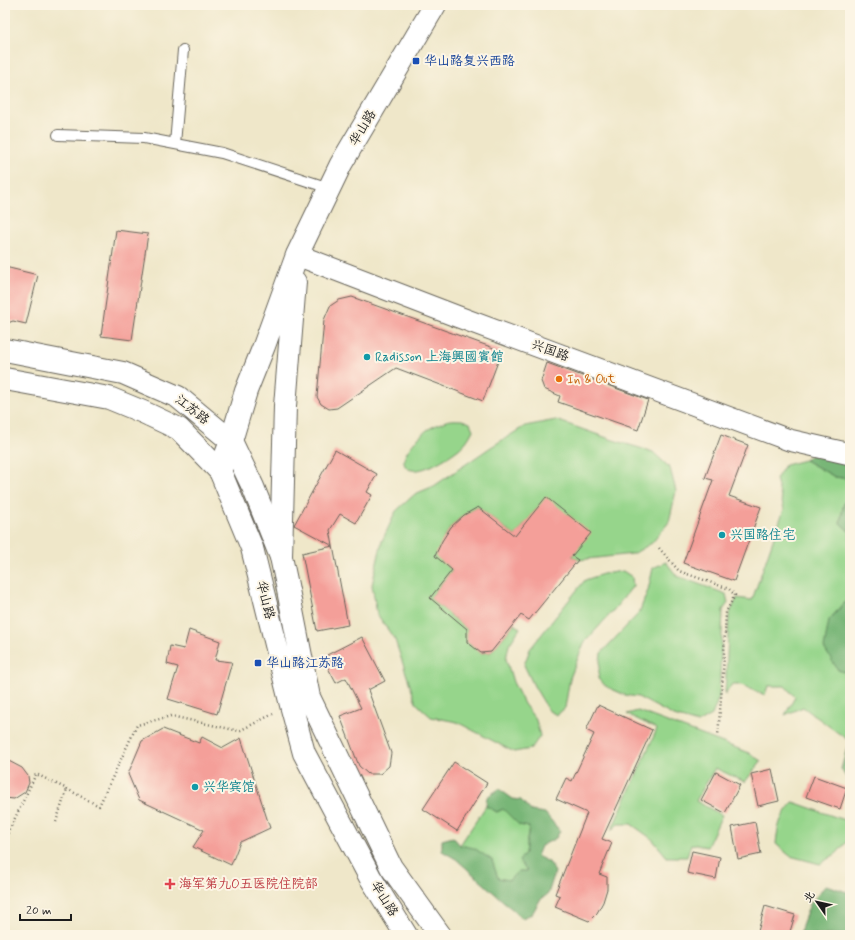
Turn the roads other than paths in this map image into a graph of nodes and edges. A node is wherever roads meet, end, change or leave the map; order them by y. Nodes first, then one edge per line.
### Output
1 (435, 5) edge
2 (183, 50) dead end
3 (58, 135) dead end
4 (175, 144) junction
5 (329, 188) junction
6 (297, 255) junction
7 (5, 350) edge
8 (5, 379) edge
9 (231, 441) junction
10 (850, 454) edge
11 (220, 471) junction
12 (281, 557) junction
13 (406, 935) edge
14 (440, 935) edge

1 - 5 main road, 华山路
2 - 4 lane
3 - 4 lane
4 - 5 lane
5 - 6 main road, 华山路
6 - 9 main road, 华山路
6 - 10 street, 兴国路
6 - 12 main road, 华山路
7 - 9 main road, 江苏路
8 - 11 main road, 江苏路
9 - 11 main road, 华山路
9 - 12 main road, 江苏路
11 - 13 main road, 华山路
12 - 14 main road, 华山路

